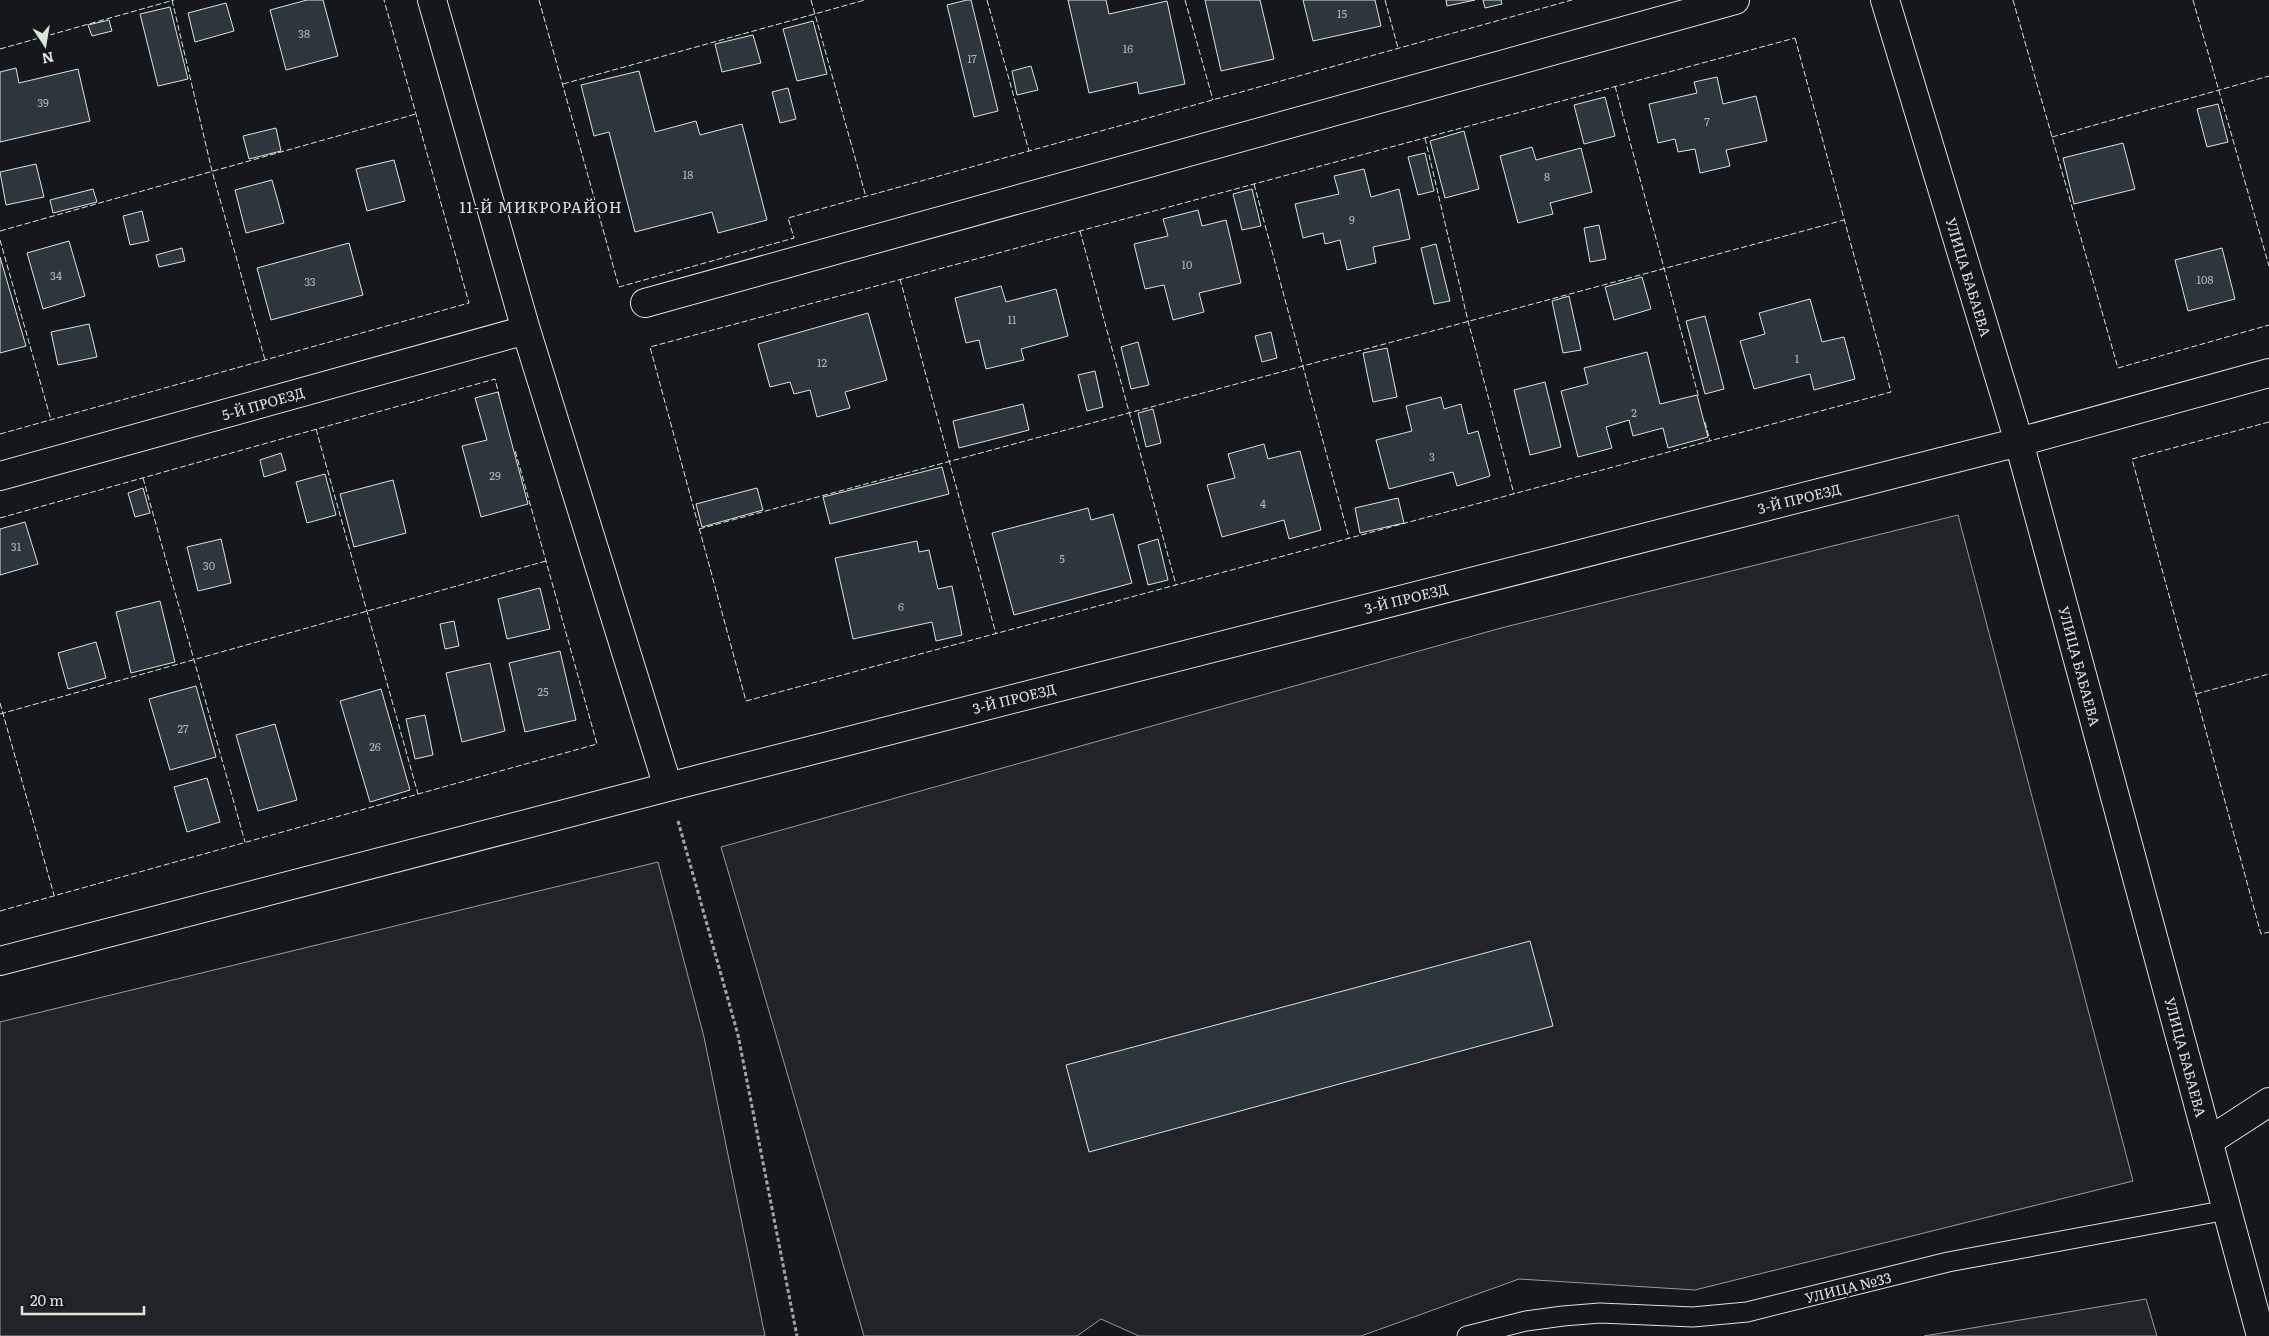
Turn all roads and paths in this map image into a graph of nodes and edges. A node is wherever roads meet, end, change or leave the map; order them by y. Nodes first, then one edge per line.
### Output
1 (432, 0) edge
2 (1735, 0) edge
3 (1885, 0) edge
4 (645, 303) dead end
5 (526, 330) junction
6 (2269, 373) edge
7 (2019, 442) junction
8 (0, 476) edge
9 (668, 787) junction
10 (0, 961) edge
11 (2269, 1102) edge
12 (2209, 1141) junction
13 (2227, 1210) junction
14 (797, 1336) edge
15 (1467, 1336) edge
16 (2260, 1336) edge

1 - 5 street
2 - 4 street
3 - 7 street, УЛИЦА БАБАЕВА
5 - 8 street, 5-Й ПРОЕЗД
5 - 9 street
6 - 7 street, 3-Й ПРОЕЗД
7 - 9 street, 3-Й ПРОЕЗД
7 - 12 street, УЛИЦА БАБАЕВА
9 - 10 street, 3-Й ПРОЕЗД
9 - 14 path
11 - 12 street
12 - 13 street, УЛИЦА БАБАЕВА
13 - 15 lane, УЛИЦА №33
13 - 16 street, УЛИЦА БАБАЕВА

